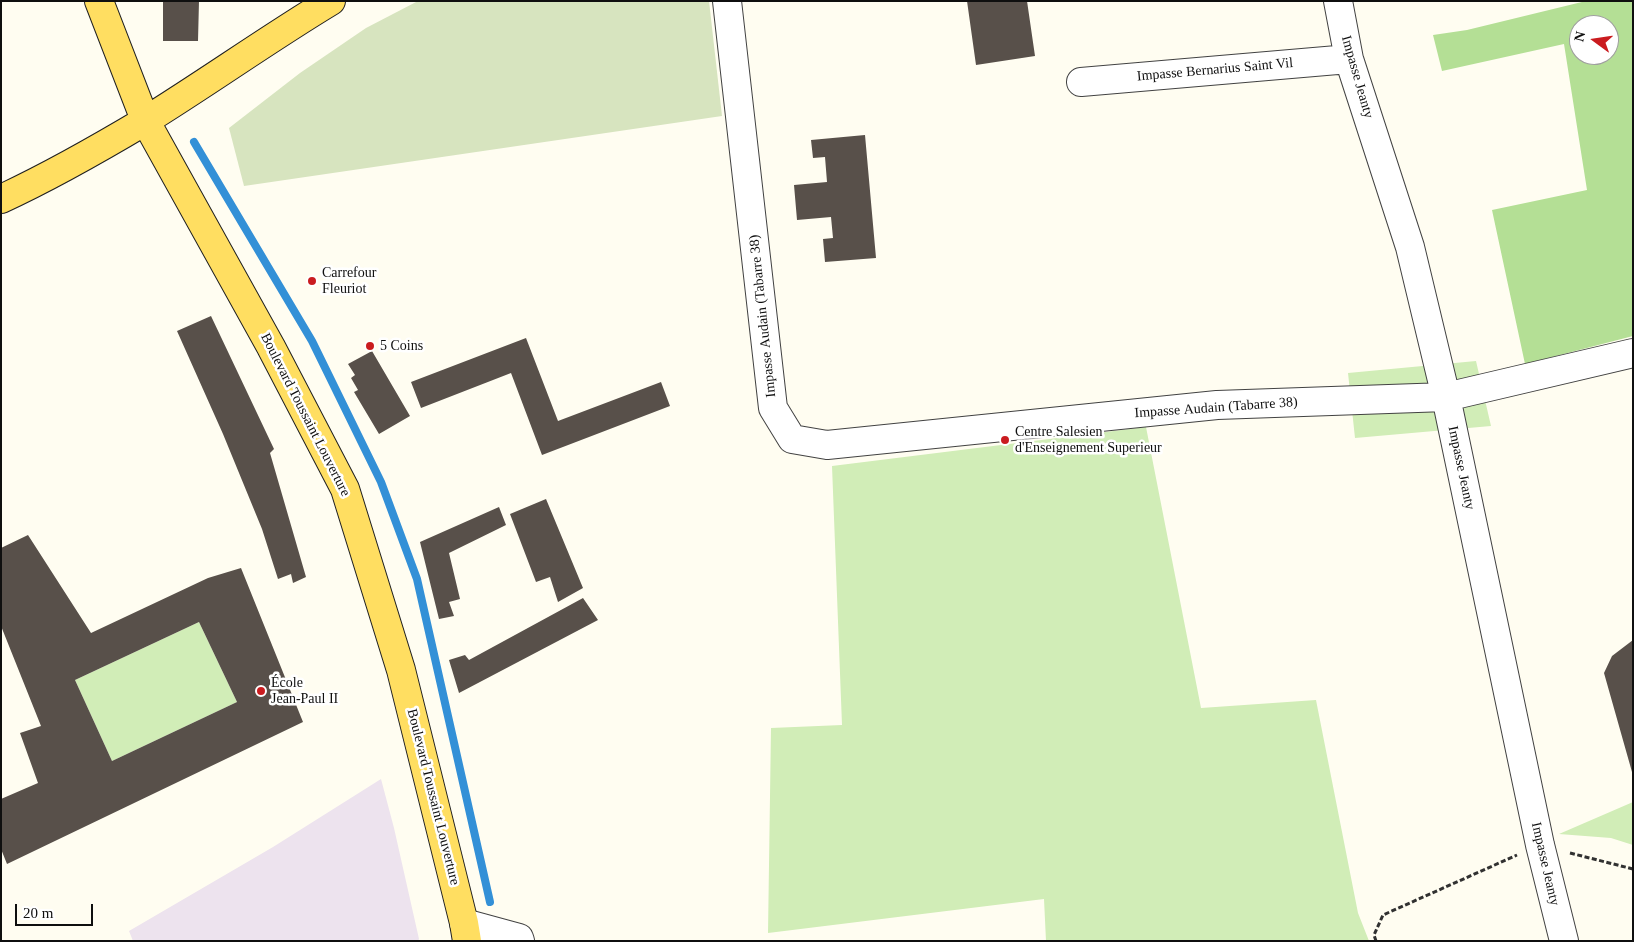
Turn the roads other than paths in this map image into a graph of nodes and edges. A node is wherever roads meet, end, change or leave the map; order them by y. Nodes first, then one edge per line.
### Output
1 (99, 1) edge
2 (331, 1) edge
3 (727, 1) edge
4 (1338, 1) edge
5 (1349, 59) junction
6 (1081, 82) dead end
7 (145, 120) junction
8 (1, 199) edge
9 (1633, 353) edge
10 (1446, 397) junction
11 (463, 936) edge
12 (520, 941) edge
13 (1564, 941) edge

1 - 7 main road, Boulevard Toussaint Louverture
2 - 7 main road
3 - 10 street, Impasse Audain (Tabarre 38)
4 - 5 street, Impasse Jeanty
5 - 6 street, Impasse Bernarius Saint Vil
5 - 10 street, Impasse Jeanty
7 - 8 main road
7 - 11 main road, Boulevard Toussaint Louverture
9 - 10 street, Impasse Audain (Tabarre 38)
10 - 13 street, Impasse Jeanty
11 - 12 street

